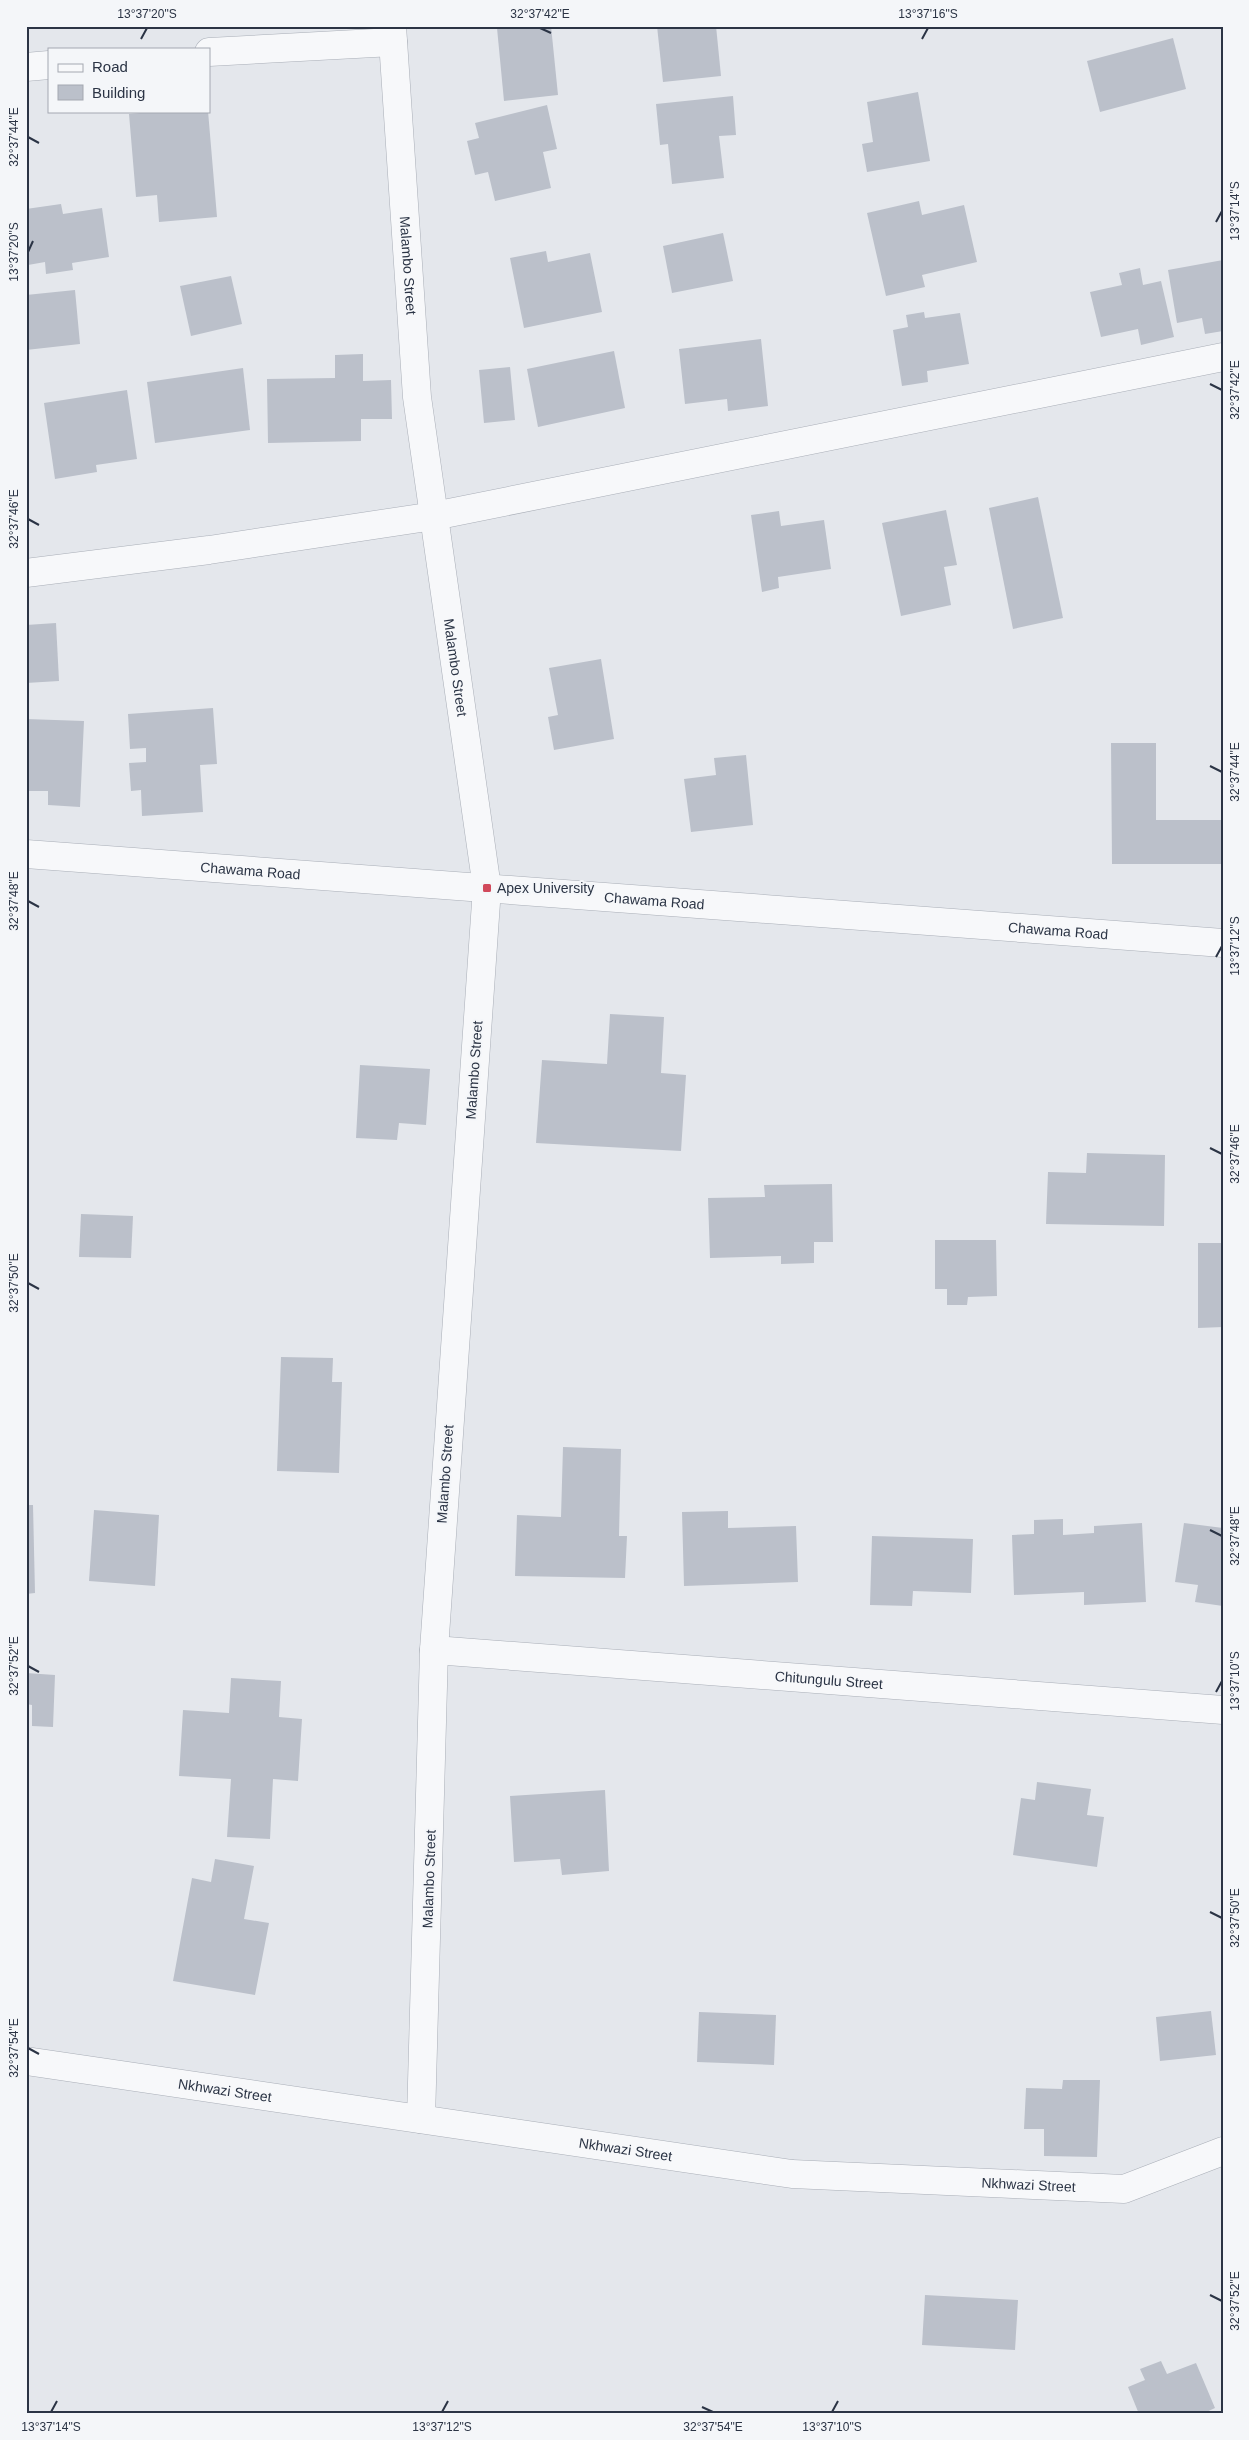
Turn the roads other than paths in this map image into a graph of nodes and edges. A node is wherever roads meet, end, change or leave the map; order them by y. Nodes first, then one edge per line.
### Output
1 (393, 34) edge
2 (210, 52) edge
3 (48, 65) edge
4 (26, 67) edge
5 (1223, 358) edge
6 (434, 516) junction
7 (26, 573) edge
8 (26, 854) edge
9 (487, 888) junction
10 (1223, 944) edge
11 (434, 1650) junction
12 (1223, 1710) edge
13 (26, 2060) edge
14 (422, 2119) junction
15 (1223, 2151) edge

1 - 2 street
1 - 6 street, Malambo Street
3 - 4 street
5 - 6 street
6 - 7 street
6 - 9 street, Malambo Street
8 - 9 street, Chawama Road
9 - 10 street, Chawama Road
9 - 11 street, Malambo Street
11 - 12 street, Chitungulu Street
11 - 14 street, Malambo Street
13 - 14 street, Nkhwazi Street
14 - 15 street, Nkhwazi Street

